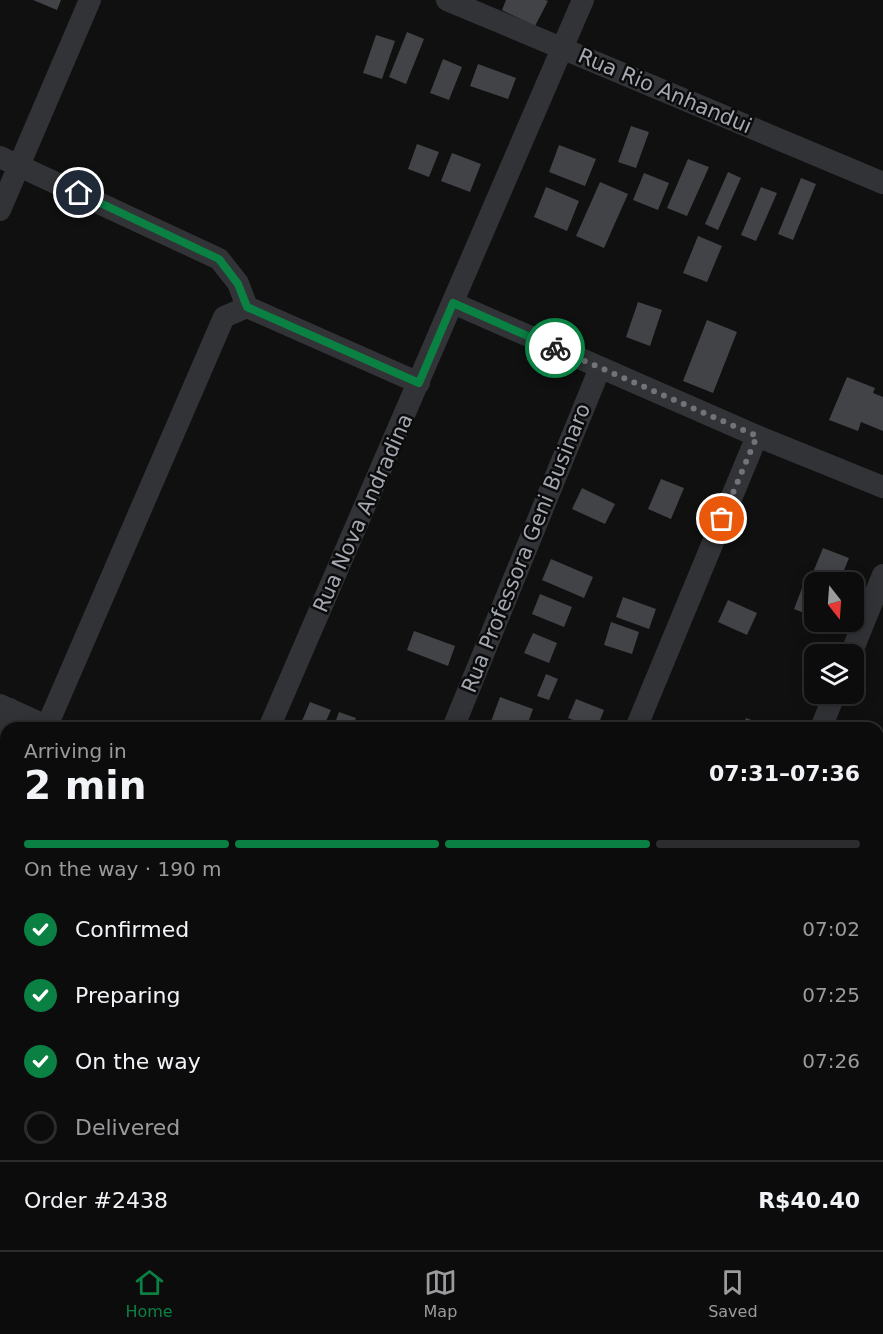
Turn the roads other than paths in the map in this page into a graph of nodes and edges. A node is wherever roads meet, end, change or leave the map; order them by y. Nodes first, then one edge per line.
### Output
1 (90, 0) edge
2 (447, 0) edge
3 (584, 0) edge
4 (563, 48) junction
5 (10, 161) edge
6 (883, 183) edge
7 (0, 210) edge
8 (453, 303) junction
9 (247, 307) junction
10 (600, 368) junction
11 (419, 383) junction
12 (757, 436) junction
13 (883, 487) edge
14 (883, 575) edge
15 (855, 644) edge
16 (831, 704) edge
17 (5, 707) edge
18 (2, 722) edge
19 (38, 722) edge
20 (51, 722) edge
21 (272, 722) edge
22 (455, 722) edge
23 (638, 722) edge
24 (823, 722) edge

1 - 5 street
2 - 4 street, Rua Rio Anhandui
3 - 4 street, Rua Nova Andradina
4 - 6 street, Rua Rio Anhandui
4 - 8 street, Rua Nova Andradina
5 - 7 street
5 - 9 street
8 - 10 street
8 - 11 street, Rua Nova Andradina
9 - 11 street
9 - 20 street
10 - 12 street
10 - 22 street, Rua Professora Geni Businaro
11 - 21 street, Rua Nova Andradina
12 - 13 street
12 - 23 street
14 - 15 street
16 - 24 street
17 - 18 street
17 - 19 street

